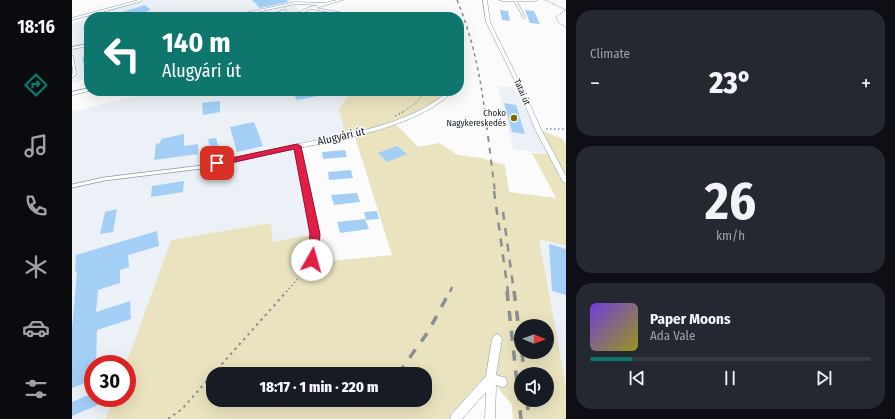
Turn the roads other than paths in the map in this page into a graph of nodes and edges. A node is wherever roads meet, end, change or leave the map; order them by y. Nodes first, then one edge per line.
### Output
1 (140, 0) edge
2 (291, 0) edge
3 (341, 0) edge
4 (485, 0) edge
5 (502, 0) edge
6 (515, 0) edge
7 (535, 0) edge
8 (295, 4) junction
9 (325, 4) junction
10 (311, 8) junction
11 (285, 11) dead end
12 (97, 12) edge
13 (257, 12) edge
14 (281, 12) edge
15 (299, 12) edge
16 (301, 12) edge
17 (335, 12) edge
18 (84, 16) edge
19 (524, 17) dead end
20 (72, 19) edge
21 (84, 45) edge
22 (72, 48) edge
23 (72, 57) edge
24 (72, 76) edge
25 (84, 90) edge
26 (72, 94) edge
27 (445, 96) edge
28 (297, 146) junction
29 (270, 152) joint
30 (566, 182) edge
31 (72, 186) edge
32 (312, 260) road end
33 (497, 338) dead end
34 (491, 378) junction
35 (502, 382) dead end
36 (455, 419) edge
37 (490, 419) edge

1 - 12 lane
2 - 8 street
3 - 9 street
4 - 30 street, Tatai út
5 - 6 street
6 - 7 street
6 - 19 lane
8 - 9 street
8 - 10 street
8 - 13 street
8 - 15 street
9 - 10 street
10 - 16 street
10 - 17 street
11 - 14 lane
18 - 20 lane
21 - 22 street
23 - 24 lane
25 - 26 street
27 - 28 street, Alugyári út
28 - 29 street, Alugyári út
28 - 32 street
29 - 31 lane, Alugyári út
33 - 34 street
34 - 35 street
34 - 36 street
34 - 37 street

